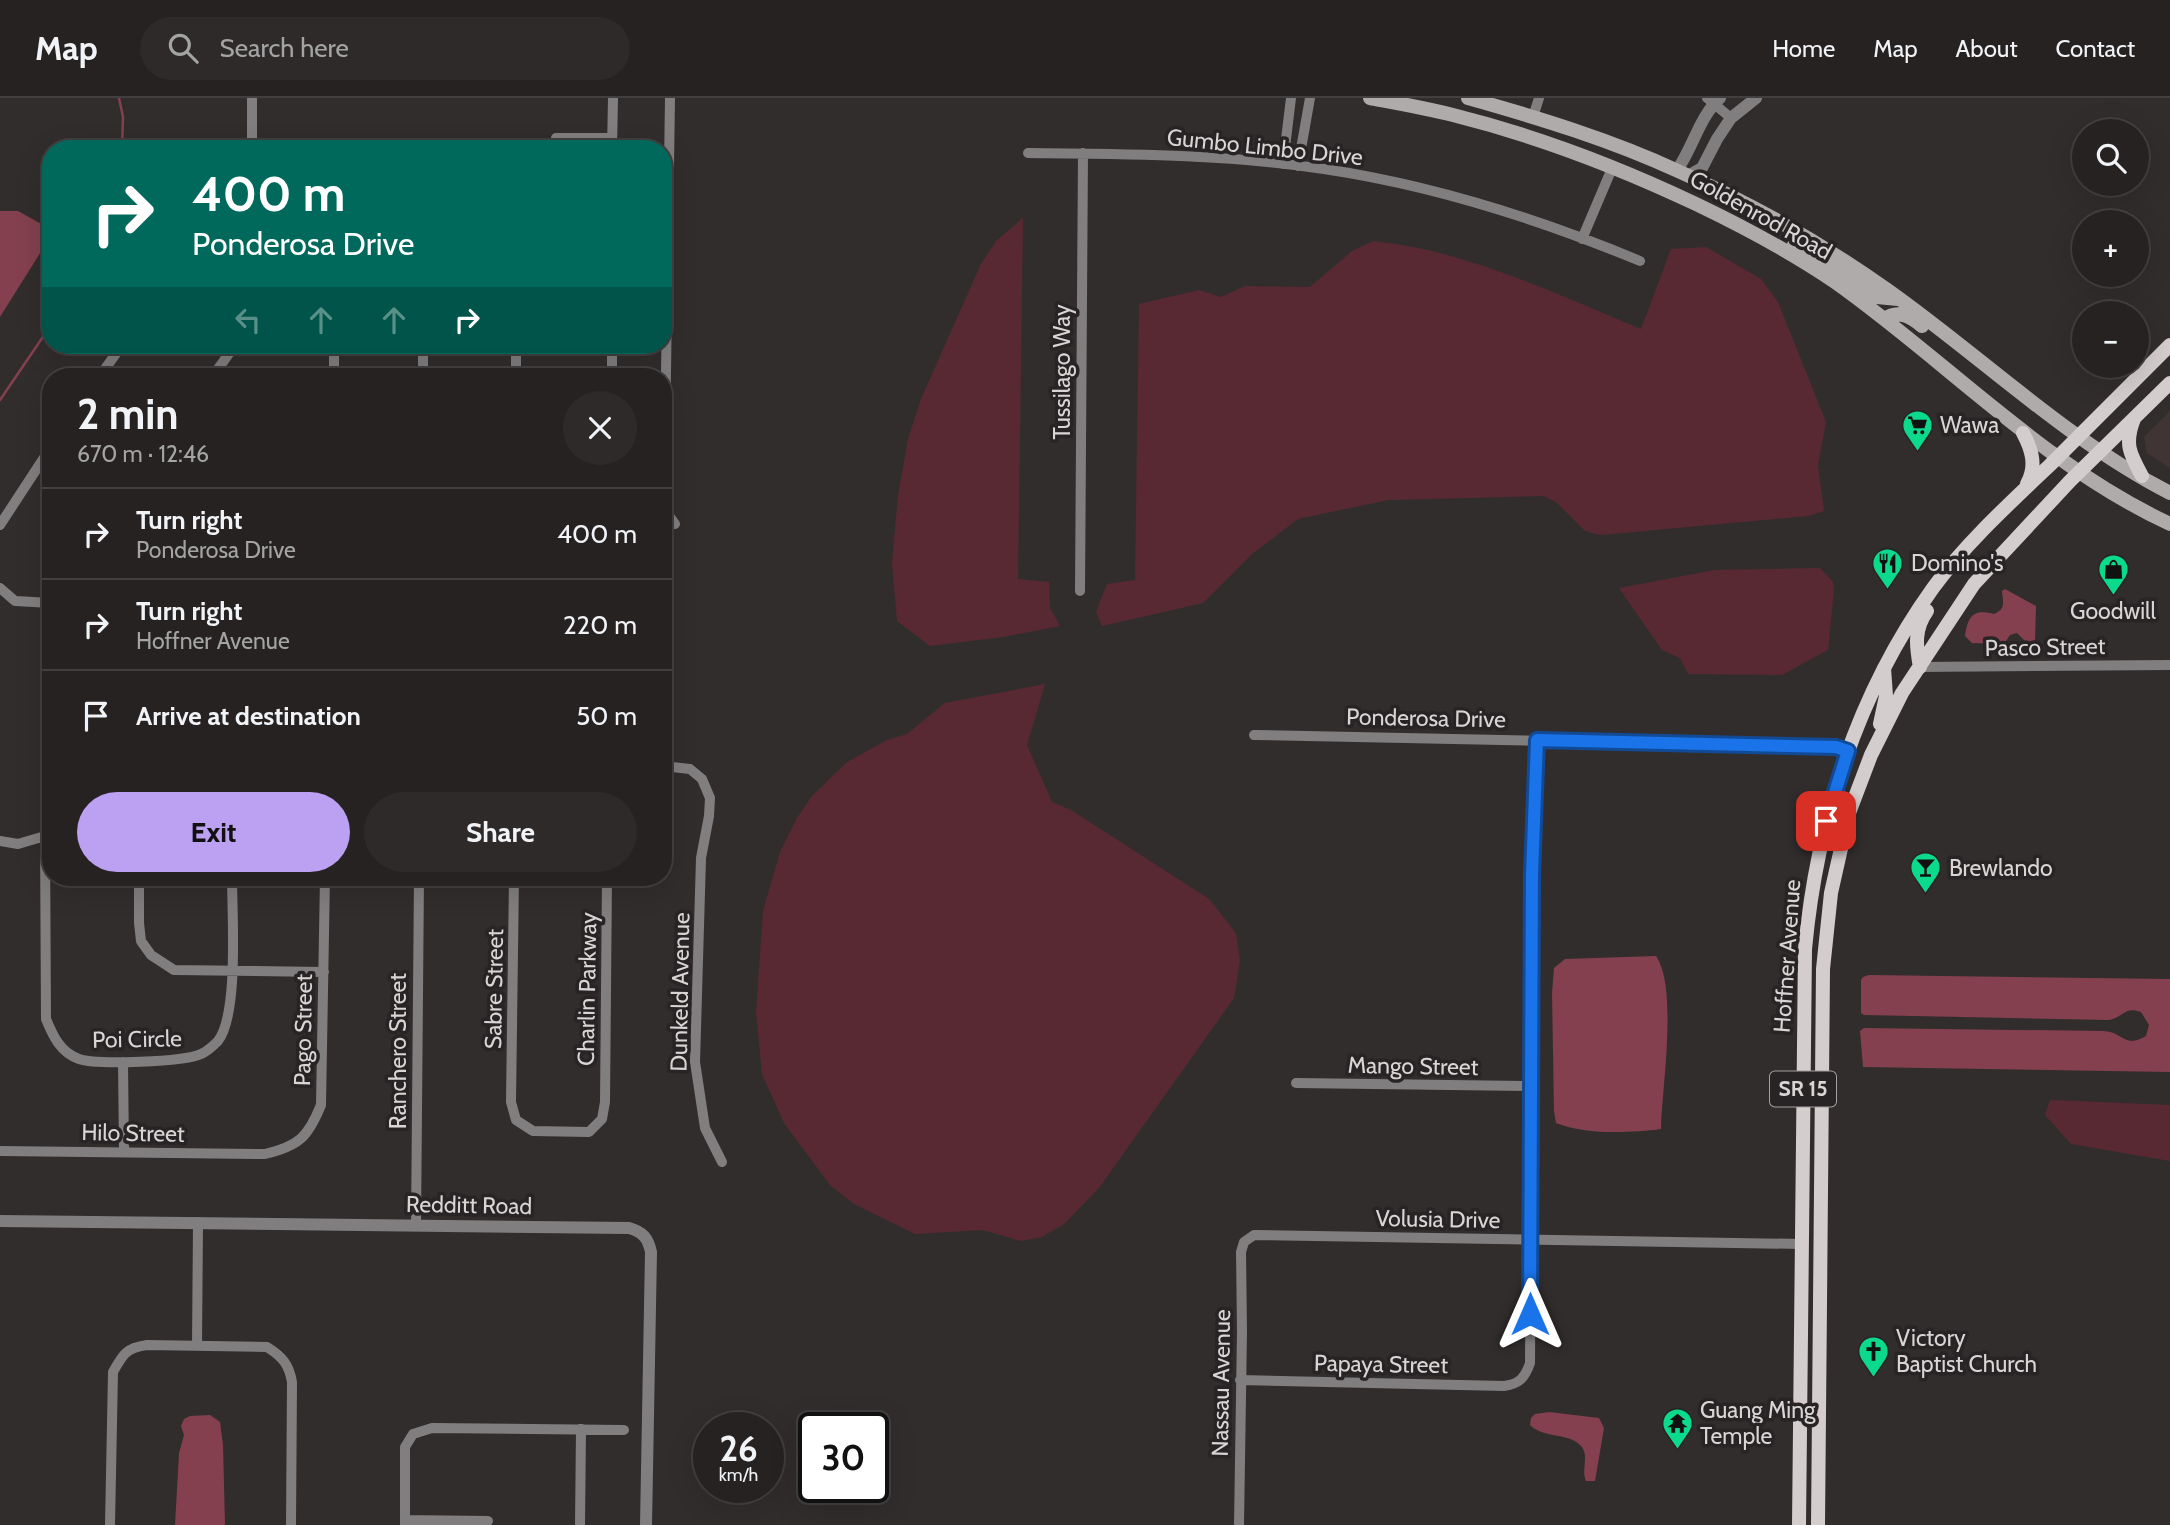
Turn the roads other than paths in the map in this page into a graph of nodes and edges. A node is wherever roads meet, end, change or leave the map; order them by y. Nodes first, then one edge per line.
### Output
1 (252, 98) edge
2 (613, 98) edge
3 (670, 98) edge
4 (1291, 98) edge
5 (1310, 98) edge
6 (1370, 98) edge
7 (1468, 98) edge
8 (1539, 98) edge
9 (1756, 98) edge
10 (1713, 100) edge
11 (1533, 117) junction
12 (1731, 118) junction
13 (1288, 132) junction
14 (1304, 134) junction
15 (556, 138) dead end
16 (252, 140) edge
17 (575, 140) edge
18 (612, 140) edge
19 (669, 140) edge
20 (1028, 153) dead end
21 (1083, 153) junction
22 (1283, 164) junction
23 (1298, 166) junction
24 (1613, 166) junction
25 (1683, 173) junction
26 (1639, 177) junction
27 (1582, 239) junction
28 (1768, 240) junction
29 (1640, 261) dead end
30 (1899, 299) junction
31 (1885, 319) junction
32 (2170, 345) edge
33 (1988, 369) junction
34 (2170, 383) edge
35 (2134, 418) junction
36 (2023, 433) junction
37 (2078, 436) junction
38 (2101, 451) junction
39 (2057, 457) junction
40 (42, 461) edge
41 (2080, 471) junction
42 (2142, 476) junction
43 (2025, 489) junction
44 (2170, 492) edge
45 (672, 520) edge
46 (675, 524) dead end
47 (2170, 524) edge
48 (0, 525) edge
49 (1964, 553) junction
50 (0, 588) edge
51 (1080, 591) dead end
52 (42, 602) edge
53 (2170, 665) edge
54 (1884, 667) junction
55 (1920, 667) junction
56 (1254, 736) dead end
57 (1537, 740) junction
58 (1848, 751) junction
59 (672, 767) edge
60 (1855, 794) junction
61 (42, 834) edge
62 (0, 841) edge
63 (47, 886) edge
64 (139, 886) edge
65 (232, 886) edge
66 (325, 886) edge
67 (419, 886) edge
68 (514, 886) edge
69 (607, 886) edge
70 (231, 970) junction
71 (324, 972) junction
72 (123, 1062) junction
73 (1296, 1083) dead end
74 (1531, 1087) junction
75 (605, 1102) joint
76 (1802, 1105) junction
77 (0, 1151) edge
78 (124, 1151) junction
79 (265, 1154) joint
80 (722, 1162) dead end
81 (0, 1221) edge
82 (198, 1222) junction
83 (1821, 1222) junction
84 (416, 1226) junction
85 (1530, 1239) junction
86 (1244, 1242) joint
87 (1801, 1244) junction
88 (1820, 1339) junction
89 (197, 1346) junction
90 (1240, 1380) junction
91 (1800, 1413) junction
92 (581, 1429) junction
93 (624, 1430) dead end
94 (1818, 1479) junction
95 (488, 1521) dead end
96 (405, 1523) edge
97 (110, 1525) edge
98 (291, 1525) edge
99 (580, 1525) edge
100 (646, 1525) edge
101 (1239, 1525) edge
102 (1798, 1525) edge
103 (1818, 1525) edge

1 - 16 street
2 - 18 street
3 - 19 street
4 - 13 street
5 - 14 street
6 - 24 main road, Goldenrod Road
7 - 11 main road, Goldenrod Road
8 - 11 street
9 - 12 street
10 - 12 street
10 - 25 street
11 - 25 main road, Goldenrod Road
12 - 25 street
13 - 14 street
13 - 22 street
14 - 23 street
15 - 17 street
20 - 21 street, Gumbo Limbo Drive
21 - 22 street, Gumbo Limbo Drive
21 - 51 street, Tussilago Way
22 - 23 street, Gumbo Limbo Drive
23 - 27 street, Gumbo Limbo Drive
24 - 26 main road, Goldenrod Road
24 - 27 street
25 - 26 main road
25 - 30 main road, Goldenrod Road
26 - 28 main road, Goldenrod Road
27 - 29 street, Gumbo Limbo Drive
28 - 30 main road
28 - 31 main road, Goldenrod Road
30 - 33 main road, Goldenrod Road
31 - 33 main road
31 - 36 main road, Goldenrod Road
32 - 37 main road, Hoffner Avenue / SR 15
33 - 37 main road, Goldenrod Road
34 - 35 main road, Hoffner Avenue / SR 15
35 - 38 main road, Hoffner Avenue / SR 15
35 - 42 main road
36 - 39 main road, Goldenrod Road
36 - 43 main road
37 - 38 main road, Goldenrod Road
37 - 39 main road, Hoffner Avenue / SR 15
38 - 41 main road, Hoffner Avenue / SR 15
38 - 42 main road, Goldenrod Road
39 - 41 main road, Goldenrod Road
39 - 43 main road, Hoffner Avenue / SR 15
40 - 48 street
41 - 47 main road, Goldenrod Road
41 - 55 main road, Hoffner Avenue / SR 15
42 - 44 main road, Goldenrod Road
43 - 49 main road, Hoffner Avenue / SR 15
45 - 46 street
49 - 54 main road, Hoffner Avenue / SR 15
49 - 55 main road
50 - 52 street
53 - 55 street, Pasco Street
54 - 58 main road, Hoffner Avenue / SR 15
54 - 60 main road
55 - 60 main road, Hoffner Avenue / SR 15
56 - 57 street, Ponderosa Drive
57 - 58 street, Ponderosa Drive
57 - 74 street
58 - 76 main road, Hoffner Avenue / SR 15
59 - 80 street, Dunkeld Avenue
60 - 83 main road, Hoffner Avenue / SR 15
61 - 62 street
63 - 72 street, Poi Circle
64 - 70 street
65 - 70 street, Poi Circle
66 - 71 street, Pago Street
67 - 84 street, Ranchero Street
68 - 75 street, Sabre Street
69 - 75 street, Charlin Parkway
70 - 71 street
70 - 72 street, Poi Circle
71 - 79 street, Pago Street
72 - 78 street
73 - 74 street, Mango Street
74 - 85 street
76 - 83 main road
76 - 87 main road, Hoffner Avenue / SR 15
77 - 78 street, Hilo Street
78 - 79 street, Hilo Street
81 - 82 street, Redditt Road
82 - 84 street, Redditt Road
82 - 89 street
83 - 88 main road, Hoffner Avenue / SR 15
84 - 100 street, Redditt Road
85 - 86 street, Volusia Drive
85 - 87 street, Volusia Drive
85 - 90 street, Papaya Street
86 - 90 street, Nassau Avenue
87 - 88 main road
87 - 91 main road, Hoffner Avenue / SR 15
88 - 94 main road, Hoffner Avenue / SR 15
89 - 97 street
89 - 98 street
90 - 101 street, Nassau Avenue
91 - 94 main road
91 - 102 main road, Hoffner Avenue / SR 15
92 - 93 street
92 - 96 street
92 - 99 street
94 - 103 main road, Hoffner Avenue / SR 15
95 - 96 street

